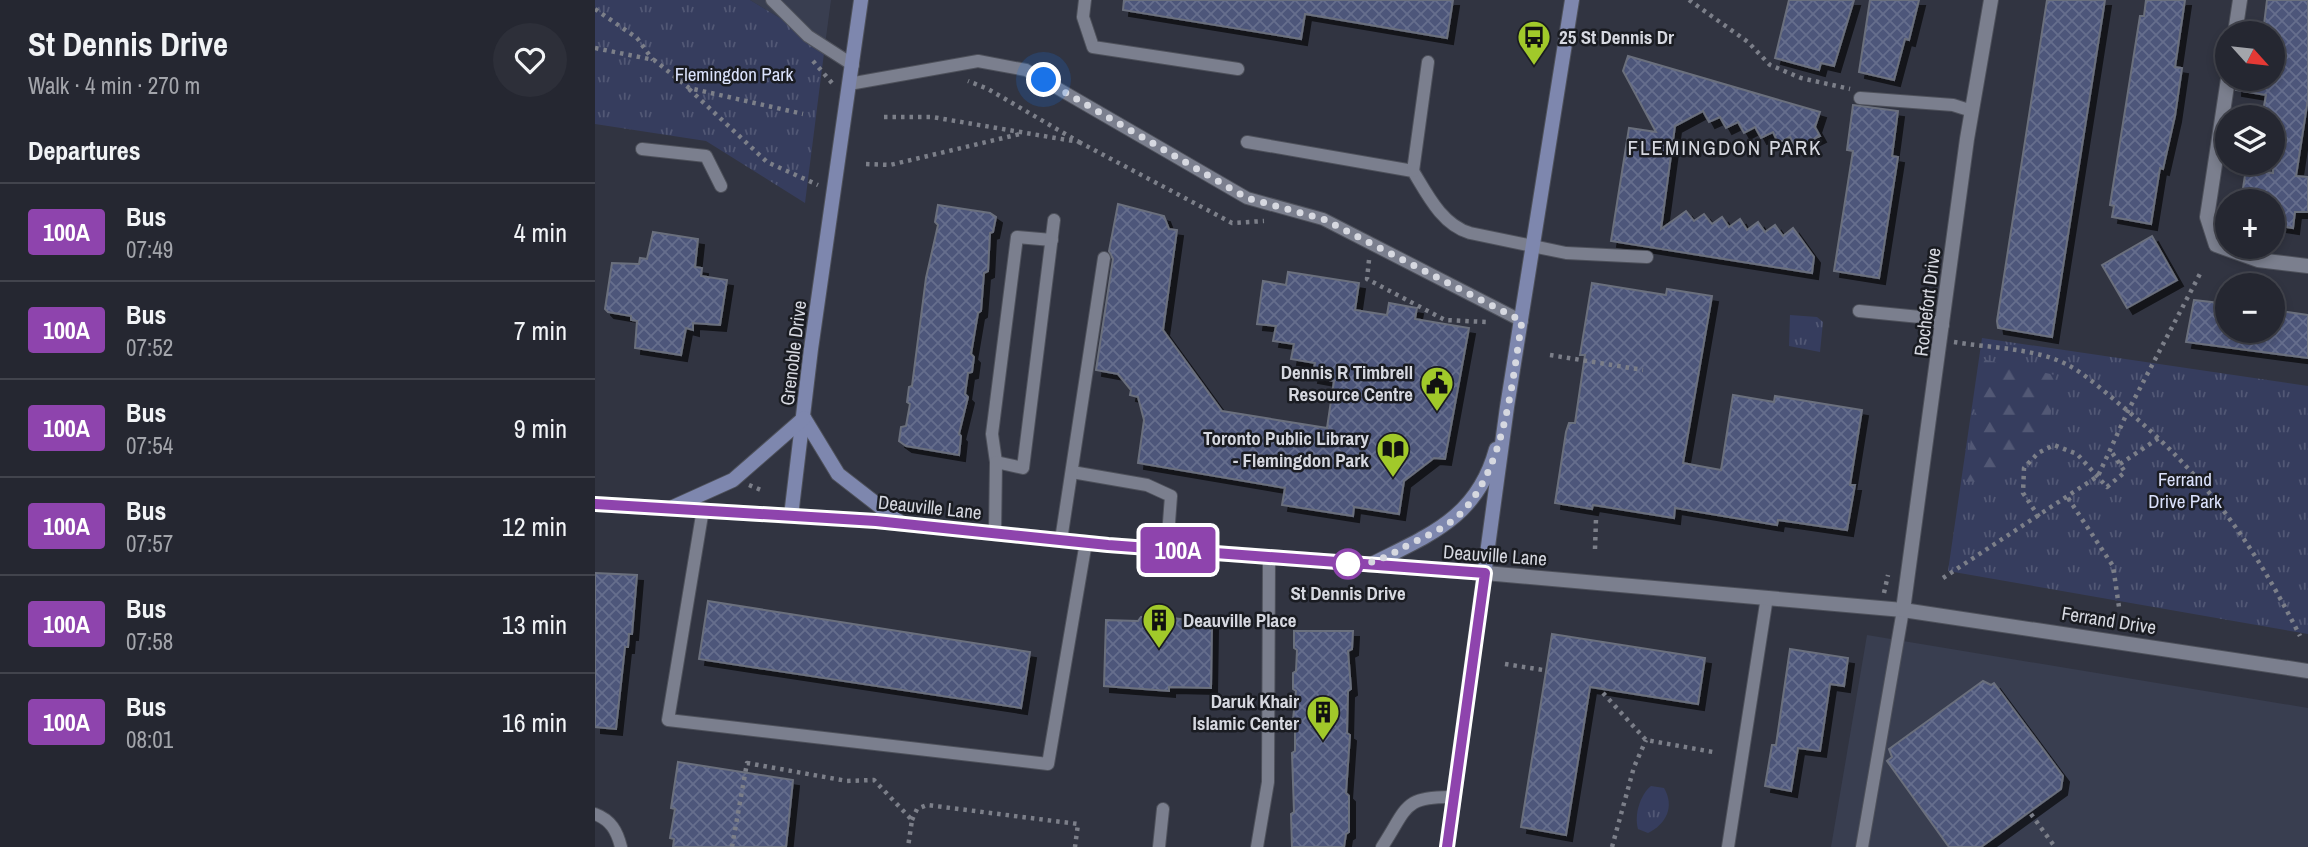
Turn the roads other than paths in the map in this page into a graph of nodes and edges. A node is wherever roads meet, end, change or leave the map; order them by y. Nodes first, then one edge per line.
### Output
1 (772, 0) edge
2 (861, 0) edge
3 (1085, 0) edge
4 (1572, 0) edge
5 (1991, 0) edge
6 (2240, 0) edge
7 (2237, 21) edge
8 (1428, 62) dead end
9 (853, 65) junction
10 (1238, 69) dead end
11 (849, 84) junction
12 (2226, 91) edge
13 (1860, 98) dead end
14 (1972, 111) junction
15 (1247, 142) dead end
16 (642, 149) dead end
17 (1413, 171) junction
18 (721, 186) dead end
19 (1054, 220) dead end
20 (1052, 240) junction
21 (1533, 245) junction
22 (1647, 257) dead end
23 (1104, 258) dead end
24 (2308, 267) edge
25 (1859, 311) dead end
26 (1522, 321) junction
27 (1943, 325) junction
28 (1507, 407) junction
29 (804, 418) junction
30 (996, 462) junction
31 (1072, 472) junction
32 (595, 504) edge
33 (671, 508) junction
34 (703, 509) junction
35 (791, 516) junction
36 (902, 523) junction
37 (995, 533) junction
38 (1061, 540) junction
39 (1086, 542) junction
40 (1167, 550) junction
41 (1269, 558) junction
42 (1368, 566) junction
43 (1485, 573) junction
44 (1767, 597) junction
45 (1903, 610) junction
46 (2308, 671) edge
47 (1454, 797) junction
48 (1163, 808) dead end
49 (595, 814) edge
50 (621, 847) edge
51 (1159, 847) edge
52 (1257, 847) edge
53 (1382, 847) edge
54 (1447, 847) edge
55 (1728, 847) edge
56 (1862, 847) edge

1 - 9 lane
2 - 9 street, Grenoble Drive
3 - 10 lane
4 - 21 street
5 - 14 street, Rochefort Drive
6 - 7 street
8 - 17 lane
9 - 11 street, Grenoble Drive
11 - 26 lane
11 - 29 street, Grenoble Drive
12 - 24 street
13 - 14 lane
14 - 27 street, Rochefort Drive
15 - 17 lane
16 - 18 lane
17 - 21 lane
19 - 20 lane
20 - 30 lane
20 - 30 lane
21 - 22 lane
21 - 26 street
23 - 31 lane
25 - 27 lane
26 - 28 street
27 - 45 street, Rochefort Drive
28 - 42 street
28 - 43 street
29 - 33 street
29 - 35 street, Grenoble Drive
29 - 36 street
30 - 37 lane
31 - 38 lane
31 - 40 lane
32 - 33 street
33 - 34 street
34 - 35 street
34 - 39 lane
35 - 36 street, Deauville Lane
36 - 37 street, Deauville Lane
37 - 38 street, Deauville Lane
38 - 39 street, Deauville Lane
39 - 40 street, Deauville Lane
40 - 41 street, Deauville Lane
41 - 42 street, Deauville Lane
41 - 52 lane
42 - 43 street, Deauville Lane
43 - 44 street, Deauville Lane
43 - 47 street
44 - 45 street, Deauville Lane
44 - 55 lane
45 - 46 street, Ferrand Drive
45 - 56 lane
47 - 53 lane
47 - 54 street
48 - 51 lane
49 - 50 lane

